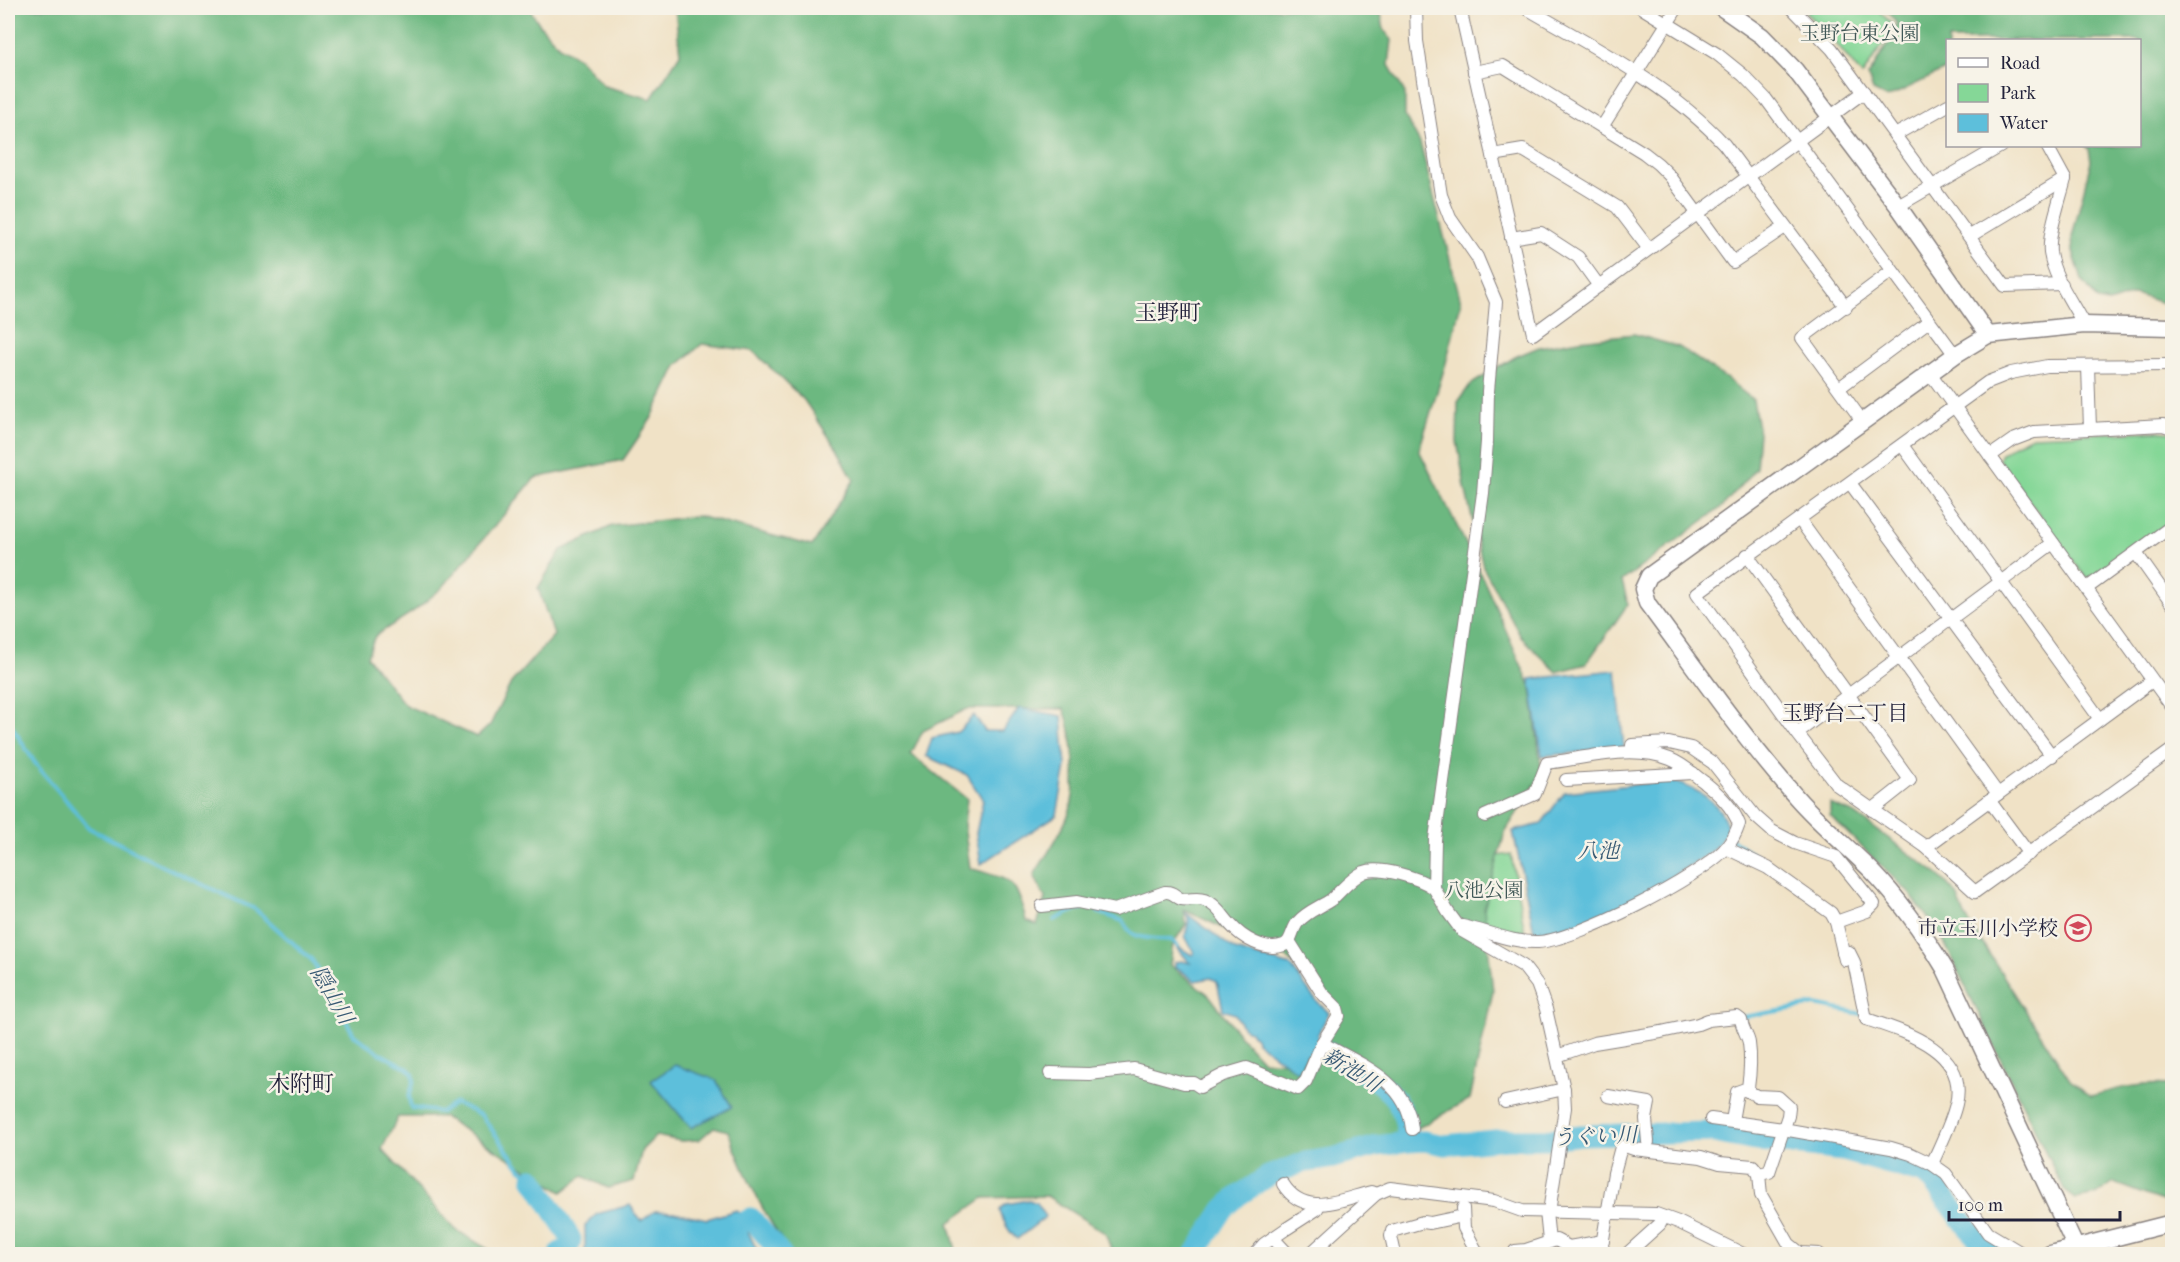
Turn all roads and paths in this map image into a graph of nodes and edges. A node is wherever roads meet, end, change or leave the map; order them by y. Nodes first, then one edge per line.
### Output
1 (1416, 8) edge
2 (1460, 8) edge
3 (1526, 8) edge
4 (1642, 8) edge
5 (1677, 8) edge
6 (1722, 8) edge
7 (1793, 8) edge
8 (1667, 23) junction
9 (1474, 72) junction
10 (1636, 72) junction
11 (1864, 92) junction
12 (1946, 106) edge
13 (1832, 116) junction
14 (1602, 127) junction
15 (1895, 135) junction
16 (1798, 141) junction
17 (1999, 147) edge
18 (2048, 147) edge
19 (1493, 155) junction
20 (1748, 177) junction
21 (2065, 179) junction
22 (1932, 185) junction
23 (1898, 206) junction
24 (1698, 214) junction
25 (1785, 227) junction
26 (1970, 236) junction
27 (1511, 238) junction
28 (1649, 249) junction
29 (1892, 272) junction
30 (2062, 284) junction
31 (1599, 286) junction
32 (1846, 307) junction
33 (1929, 321) junction
34 (2084, 325) junction
35 (2172, 327) edge
36 (1988, 335) junction
37 (1955, 355) junction
38 (2172, 365) edge
39 (2088, 366) junction
40 (1930, 374) junction
41 (1839, 388) junction
42 (1953, 406) junction
43 (1863, 422) junction
44 (2172, 428) edge
45 (2090, 429) junction
46 (1902, 445) junction
47 (1990, 456) junction
48 (1850, 483) junction
49 (1799, 519) junction
50 (2172, 526) edge
51 (2053, 543) junction
52 (2136, 553) junction
53 (1748, 555) junction
54 (2001, 582) junction
55 (2087, 588) junction
56 (2172, 604) edge
57 (1951, 620) junction
58 (1900, 657) junction
59 (2152, 681) junction
60 (1849, 695) junction
61 (2172, 707) edge
62 (2100, 719) junction
63 (1797, 733) junction
64 (2172, 750) edge
65 (1632, 752) junction
66 (2052, 756) junction
67 (1693, 774) junction
68 (1566, 780) dead end
69 (1994, 797) junction
70 (1872, 810) junction
71 (1485, 816) dead end
72 (1926, 847) junction
73 (1726, 848) junction
74 (1841, 851) junction
75 (2029, 854) junction
76 (1434, 888) junction
77 (1042, 906) dead end
78 (1836, 922) junction
79 (1458, 925) junction
80 (1289, 941) junction
81 (1322, 1043) junction
82 (1557, 1056) junction
83 (1050, 1073) dead end
84 (1748, 1088) junction
85 (1564, 1089) junction
86 (1608, 1096) dead end
87 (1505, 1102) dead end
88 (1711, 1119) dead end
89 (1732, 1121) junction
90 (1783, 1129) junction
91 (1412, 1130) dead end
92 (1648, 1142) dead end
93 (1932, 1164) junction
94 (1759, 1174) junction
95 (1283, 1184) dead end
96 (1376, 1194) junction
97 (1463, 1197) junction
98 (1319, 1204) junction
99 (1547, 1212) junction
100 (1609, 1213) junction
101 (1463, 1216) junction
102 (1664, 1217) junction
103 (2172, 1222) edge
104 (1273, 1238) junction
105 (1549, 1241) junction
106 (1603, 1241) junction
107 (2076, 1248) junction
108 (1515, 1251) dead end
109 (1255, 1254) edge
110 (1288, 1254) edge
111 (1310, 1254) edge
112 (1395, 1254) edge
113 (1478, 1254) edge
114 (1604, 1254) edge
115 (1629, 1254) edge
116 (1742, 1254) edge
117 (1819, 1254) edge
118 (2024, 1254) edge
119 (2050, 1254) edge

1 - 76 street
2 - 9 street
3 - 10 street
4 - 8 street
5 - 8 street
6 - 13 street
7 - 11 street
8 - 10 street
8 - 16 street
9 - 14 street
9 - 19 street
10 - 14 street
10 - 20 street
11 - 13 street
11 - 15 street
12 - 15 street
13 - 16 street
13 - 23 street
14 - 24 street
15 - 22 street
16 - 20 street
16 - 29 street
17 - 22 street
18 - 21 street
19 - 27 street
19 - 28 street
20 - 24 street
20 - 25 street
21 - 26 street
21 - 30 street
22 - 23 street
22 - 26 street
23 - 36 street
24 - 25 street
24 - 28 street
25 - 32 street
26 - 30 street
27 - 31 street
27 - 31 street
28 - 31 street
29 - 32 street
29 - 33 street
30 - 34 street
32 - 41 street
33 - 37 street
33 - 41 street
34 - 35 street
34 - 36 street
36 - 37 street
37 - 40 street
38 - 39 street
39 - 42 street
39 - 45 street
40 - 42 street
40 - 43 street
41 - 43 street
42 - 46 street
42 - 47 street
43 - 74 street
44 - 45 street
45 - 47 street
46 - 48 street
46 - 54 street
47 - 51 street
48 - 49 street
48 - 57 street
49 - 53 street
49 - 58 street
50 - 52 street
51 - 54 street
51 - 55 street
52 - 55 street
52 - 56 street
53 - 60 street
53 - 63 street
54 - 57 street
54 - 62 street
55 - 59 street
57 - 58 street
57 - 66 street
58 - 60 street
58 - 69 street
59 - 61 street
59 - 62 street
60 - 63 street
60 - 70 street
62 - 66 street
63 - 70 street
64 - 75 street
65 - 67 street
65 - 71 street
65 - 74 street
66 - 69 street
67 - 68 street
67 - 73 street
69 - 72 street
69 - 75 street
70 - 72 street
72 - 75 street
73 - 78 street
73 - 79 street
74 - 78 street
74 - 107 street
76 - 79 street
76 - 80 street
77 - 80 street
78 - 93 street
79 - 82 street
80 - 81 street
81 - 83 street
81 - 91 street
82 - 84 street
82 - 85 street
84 - 89 street
84 - 90 street
85 - 87 street
85 - 99 street
86 - 92 street
88 - 89 street
89 - 90 street
90 - 93 street
90 - 94 street
93 - 118 street
94 - 100 street
94 - 117 street
95 - 98 street
96 - 97 street
96 - 98 street
96 - 111 street
97 - 99 street
97 - 101 street
98 - 104 street
99 - 100 street
99 - 105 street
100 - 102 street
100 - 106 street
101 - 112 street
101 - 113 street
102 - 115 street
102 - 116 street
103 - 107 street
104 - 109 street
104 - 110 street
105 - 106 street
105 - 108 street
106 - 114 street
107 - 119 street

